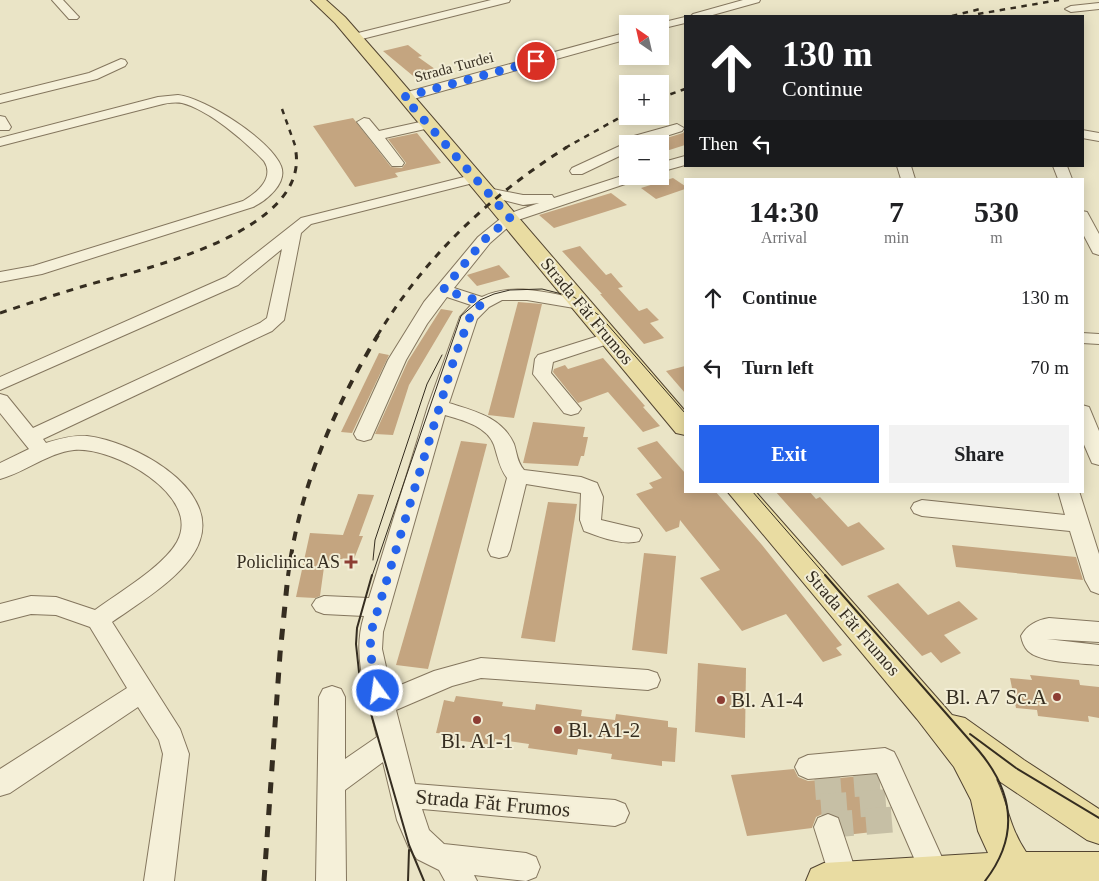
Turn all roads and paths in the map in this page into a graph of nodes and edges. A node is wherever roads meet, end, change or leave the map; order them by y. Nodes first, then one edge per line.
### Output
1 (57, 0) edge
2 (318, 0) edge
3 (504, 0) edge
4 (750, 1) edge
5 (1099, 6) edge
6 (1071, 9) dead end
7 (701, 15) edge
8 (73, 17) dead end
9 (684, 20) edge
10 (669, 24) edge
11 (354, 37) junction
12 (619, 38) edge
13 (122, 63) dead end
14 (404, 97) junction
15 (0, 99) edge
16 (364, 122) dead end
17 (429, 124) junction
18 (681, 124) edge
19 (1084, 134) edge
20 (650, 135) edge
21 (376, 136) junction
22 (1084, 138) edge
23 (1099, 138) edge
24 (0, 142) edge
25 (619, 151) edge
26 (684, 160) edge
27 (397, 163) dead end
28 (669, 165) edge
29 (577, 171) dead end
30 (476, 178) junction
31 (619, 181) edge
32 (593, 190) junction
33 (488, 192) junction
34 (510, 218) junction
35 (1084, 219) edge
36 (294, 229) junction
37 (1099, 250) edge
38 (1084, 253) edge
39 (1099, 254) edge
40 (0, 277) edge
41 (443, 290) junction
42 (483, 302) junction
43 (580, 304) junction
44 (608, 338) junction
45 (1084, 338) edge
46 (1099, 339) edge
47 (0, 384) edge
48 (0, 400) edge
49 (438, 406) junction
50 (571, 409) dead end
51 (1084, 417) edge
52 (684, 426) edge
53 (364, 434) dead end
54 (36, 444) junction
55 (1099, 458) edge
56 (0, 472) edge
57 (518, 476) junction
58 (742, 493) edge
59 (1069, 493) edge
60 (922, 508) dead end
61 (1079, 524) junction
62 (632, 535) dead end
63 (499, 550) dead end
64 (1099, 584) edge
65 (324, 605) dead end
66 (378, 608) junction
67 (0, 613) edge
68 (98, 620) junction
69 (1099, 632) edge
70 (1099, 655) edge
71 (648, 680) dead end
72 (142, 691) junction
73 (332, 697) dead end
74 (382, 704) junction
75 (928, 709) junction
76 (391, 742) junction
77 (808, 767) dead end
78 (333, 783) junction
79 (0, 784) edge
80 (404, 795) junction
81 (615, 813) dead end
82 (828, 827) dead end
83 (1099, 828) edge
84 (526, 867) dead end
85 (454, 869) edge
86 (1099, 869) edge
87 (935, 873) junction
88 (1024, 875) edge
89 (834, 880) edge
90 (159, 881) edge
91 (331, 881) edge

1 - 8 street
2 - 11 main road, Strada Făt Frumos
3 - 11 street
4 - 7 street
5 - 6 street
9 - 10 street
11 - 14 main road, Strada Făt Frumos
12 - 14 street, Strada Turdei
13 - 15 street
14 - 17 main road, Strada Făt Frumos
16 - 21 street
17 - 21 street
17 - 30 main road, Strada Făt Frumos
18 - 20 street
19 - 23 street
21 - 27 street
22 - 23 street
24 - 40 street
25 - 29 street
26 - 28 street
30 - 33 main road, Strada Făt Frumos
30 - 36 street
31 - 32 street
32 - 33 street
32 - 34 street
33 - 34 main road, Strada Făt Frumos
34 - 41 street
34 - 43 main road, Strada Făt Frumos
35 - 37 street
36 - 47 street
36 - 54 street
38 - 39 street
41 - 42 street
41 - 53 street
42 - 43 street
42 - 49 street, Strada Făt Frumos
43 - 44 main road, Strada Făt Frumos
44 - 50 street
44 - 52 main road, Strada Făt Frumos
45 - 46 street
48 - 54 street
49 - 57 street
49 - 66 street, Strada Făt Frumos
51 - 55 street
54 - 56 street
54 - 68 street
57 - 62 street
57 - 63 street
58 - 75 main road, Strada Făt Frumos
59 - 61 street
60 - 61 street
61 - 64 street
65 - 66 street
66 - 74 street, Strada Făt Frumos
67 - 68 street
68 - 72 street
69 - 70 street
71 - 74 street
72 - 79 street
72 - 90 street
73 - 78 street
74 - 76 street, Strada Făt Frumos
75 - 83 main road, Strada Făt Frumos
75 - 88 main road, Strada Făt Frumos
76 - 78 street
76 - 80 street, Strada Făt Frumos
77 - 87 street
78 - 91 street
80 - 81 street, Strada Făt Frumos
80 - 85 street
82 - 89 street
84 - 85 street
86 - 88 main road
87 - 88 main road
87 - 89 main road

